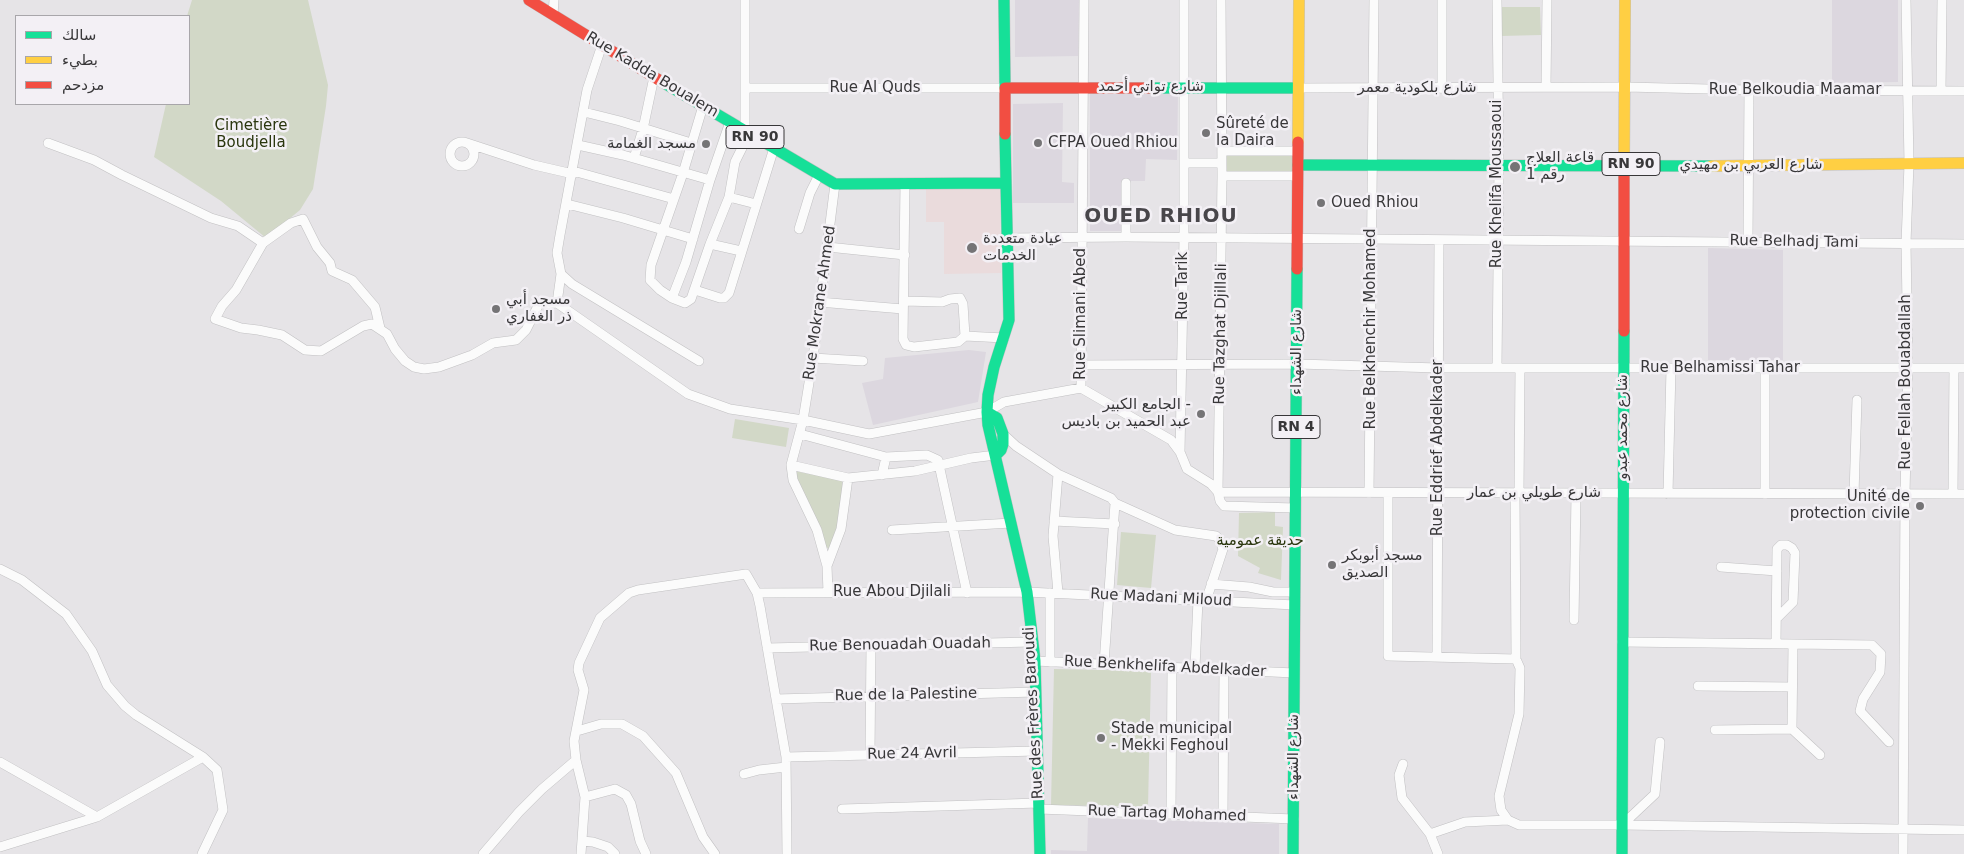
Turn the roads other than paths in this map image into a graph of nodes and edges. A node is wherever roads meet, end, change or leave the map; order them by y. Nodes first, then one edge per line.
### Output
1 (529, 0) edge
2 (554, 0) edge
3 (745, 0) edge
4 (1004, 0) edge
5 (1084, 0) edge
6 (1184, 0) edge
7 (1221, 0) edge
8 (1299, 0) edge
9 (1374, 0) edge
10 (1442, 0) edge
11 (1497, 0) edge
12 (1547, 0) edge
13 (1625, 0) edge
14 (1906, 0) edge
15 (1942, 0) edge
16 (553, 15) junction
17 (602, 45) junction
18 (654, 77) junction
19 (1083, 87) junction
20 (1221, 87) junction
21 (1546, 87) junction
22 (1626, 87) junction
23 (745, 88) junction
24 (1004, 88) junction
25 (1183, 88) junction
26 (1297, 88) junction
27 (1442, 88) junction
28 (1497, 88) junction
29 (1373, 89) junction
30 (1749, 90) junction
31 (1906, 90) junction
32 (1941, 90) junction
33 (1964, 91) edge
34 (703, 106) junction
35 (584, 112) junction
36 (730, 122) junction
37 (643, 129) junction
38 (747, 133) junction
39 (48, 143) dead end
40 (467, 143) dead end
41 (691, 143) junction
42 (578, 145) junction
43 (774, 148) junction
44 (1222, 151) junction
45 (1298, 151) junction
46 (634, 158) junction
47 (1222, 162) junction
48 (1184, 163) junction
49 (1964, 163) edge
50 (1499, 164) junction
51 (1625, 164) junction
52 (1909, 164) junction
53 (1372, 165) junction
54 (1748, 166) junction
55 (1298, 171) junction
56 (573, 172) junction
57 (683, 173) junction
58 (819, 175) junction
59 (1222, 176) junction
60 (710, 180) junction
61 (905, 183) junction
62 (1006, 183) junction
63 (1126, 183) dead end
64 (835, 184) junction
65 (729, 197) junction
66 (674, 199) junction
67 (567, 204) junction
68 (756, 204) junction
69 (799, 229) dead end
70 (663, 231) junction
71 (1081, 237) junction
72 (1126, 237) junction
73 (1007, 238) junction
74 (1184, 238) junction
75 (1222, 238) junction
76 (693, 239) junction
77 (1298, 239) junction
78 (1371, 240) junction
79 (1440, 240) junction
80 (1497, 240) junction
81 (1623, 241) junction
82 (1748, 242) junction
83 (263, 243) junction
84 (1906, 243) junction
85 (710, 244) junction
86 (1964, 244) edge
87 (828, 247) junction
88 (741, 251) junction
89 (905, 254) junction
90 (561, 274) junction
91 (695, 290) junction
92 (672, 298) junction
93 (820, 302) junction
94 (557, 303) junction
95 (903, 305) junction
96 (380, 328) junction
97 (965, 336) junction
98 (1004, 338) junction
99 (813, 358) junction
100 (699, 361) dead end
101 (863, 361) dead end
102 (1183, 364) junction
103 (1221, 364) junction
104 (1297, 364) junction
105 (1081, 365) junction
106 (1371, 365) junction
107 (1908, 367) junction
108 (1439, 368) junction
109 (1497, 368) junction
110 (1520, 368) junction
111 (1624, 368) junction
112 (1671, 368) junction
113 (1764, 368) junction
114 (1959, 368) edge
115 (1081, 388) junction
116 (1857, 400) dead end
117 (987, 412) junction
118 (803, 420) junction
119 (800, 434) junction
120 (869, 434) junction
121 (1003, 434) junction
122 (867, 451) junction
123 (1180, 452) junction
124 (996, 455) junction
125 (886, 456) junction
126 (791, 465) junction
127 (940, 465) junction
128 (1058, 474) junction
129 (882, 475) junction
130 (848, 478) junction
131 (1218, 492) junction
132 (1296, 493) junction
133 (1369, 493) junction
134 (1388, 493) junction
135 (1438, 493) junction
136 (1517, 493) junction
137 (1576, 494) junction
138 (1623, 494) junction
139 (1668, 494) junction
140 (1766, 494) junction
141 (1854, 494) junction
142 (1905, 494) junction
143 (1953, 494) junction
144 (1964, 494) edge
145 (1115, 502) junction
146 (1296, 508) junction
147 (1054, 521) junction
148 (1011, 524) junction
149 (1115, 524) junction
150 (953, 527) junction
151 (892, 530) dead end
152 (827, 566) junction
153 (1721, 567) dead end
154 (0, 569) edge
155 (1777, 571) junction
156 (1211, 584) junction
157 (828, 592) junction
158 (967, 592) junction
159 (1027, 592) junction
160 (1295, 592) junction
161 (757, 593) junction
162 (1054, 593) junction
163 (1108, 596) junction
164 (1202, 600) junction
165 (1295, 605) junction
166 (1777, 618) junction
167 (1574, 620) dead end
168 (1032, 642) junction
169 (1622, 642) junction
170 (1776, 644) junction
171 (1793, 644) junction
172 (871, 645) junction
173 (767, 648) junction
174 (1437, 656) junction
175 (1516, 659) junction
176 (1035, 661) junction
177 (1050, 662) junction
178 (1104, 664) junction
179 (1172, 667) junction
180 (1195, 668) junction
181 (1224, 669) junction
182 (1294, 672) junction
183 (1698, 686) dead end
184 (1792, 687) junction
185 (1036, 692) junction
186 (870, 696) junction
187 (776, 699) junction
188 (1792, 728) junction
189 (1715, 730) dead end
190 (577, 731) junction
191 (1660, 742) dead end
192 (1888, 742) dead end
193 (1038, 751) junction
194 (870, 755) junction
195 (1820, 755) dead end
196 (203, 756) junction
197 (576, 760) junction
198 (0, 762) edge
199 (786, 762) junction
200 (1403, 764) dead end
201 (744, 774) dead end
202 (585, 797) junction
203 (1039, 806) junction
204 (842, 809) dead end
205 (1171, 814) junction
206 (1223, 816) junction
207 (97, 817) junction
208 (1294, 819) junction
209 (1508, 820) junction
210 (1622, 825) junction
211 (1904, 830) junction
212 (1964, 830) edge
213 (1430, 834) junction
214 (582, 841) junction
215 (0, 847) edge
216 (202, 854) edge
217 (483, 854) edge
218 (581, 854) edge
219 (615, 854) edge
220 (646, 854) edge
221 (715, 854) edge
222 (787, 854) edge
223 (1040, 854) edge
224 (1294, 854) edge
225 (1438, 854) edge
226 (1622, 854) edge
227 (1903, 854) edge

1 - 16 main road, Rue Kadda Boualem / RN 90
2 - 16 street
3 - 23 street
4 - 24 main road
5 - 19 street, Rue Slimani Abed
6 - 25 street, Rue Tarik
7 - 20 street
8 - 26 main road, شارع الشهداء / RN 4
9 - 29 street, Rue Belkhenchir Mohamed
10 - 27 street
11 - 28 street, Rue Khelifa Moussaoui
12 - 21 street
13 - 22 main road, شارع محمد عبدو
14 - 31 street, Rue Fellah Bouabdallah
15 - 32 street
16 - 17 main road, Rue Kadda Boualem / RN 90
17 - 18 main road, Rue Kadda Boualem / RN 90
17 - 35 street
18 - 34 main road, Rue Kadda Boualem / RN 90
18 - 37 street
19 - 24 main road, شارع تواتي أحمد
19 - 25 main road, شارع تواتي أحمد
19 - 71 street, Rue Slimani Abed
20 - 25 main road, شارع تواتي أحمد
20 - 26 main road, شارع تواتي أحمد
20 - 44 street, Rue Tazghat Djillali
21 - 22 street, شارع بلكودية معمر
21 - 28 street, شارع بلكودية معمر
22 - 30 street, Rue Belkoudia Maamar
22 - 51 main road, شارع محمد عبدو
23 - 24 street, Rue Al Quds
23 - 38 street
24 - 62 main road
25 - 48 street, Rue Tarik
26 - 29 street, شارع بلكودية معمر
26 - 45 main road, شارع الشهداء / RN 4
27 - 28 street, شارع بلكودية معمر
27 - 29 street, شارع بلكودية معمر
28 - 50 street, Rue Khelifa Moussaoui
29 - 53 street, Rue Belkhenchir Mohamed
30 - 31 street, Rue Belkoudia Maamar
30 - 54 street
31 - 32 street, Rue Belkoudia Maamar
31 - 52 street, Rue Fellah Bouabdallah
32 - 33 street, Rue Belkoudia Maamar
34 - 36 main road, Rue Kadda Boualem / RN 90
34 - 41 street
35 - 37 street
35 - 42 street
36 - 38 main road, Rue Kadda Boualem / RN 90
36 - 60 street
37 - 41 street
37 - 46 street
38 - 43 main road, Rue Kadda Boualem / RN 90
38 - 65 street
39 - 83 street
40 - 56 street
41 - 57 street
42 - 46 street
42 - 56 street
43 - 58 main road, Rue Kadda Boualem / RN 90
43 - 68 street
44 - 45 street
44 - 47 street, Rue Tazghat Djillali
45 - 55 main road, شارع الشهداء / RN 4
46 - 57 street
47 - 48 street
47 - 59 street, Rue Tazghat Djillali
48 - 74 street, Rue Tarik
49 - 52 main road, شارع العربي بن مهيدي / RN 90
50 - 51 main road, شارع العربي بن مهيدي / RN 90
50 - 53 main road, شارع العربي بن مهيدي / RN 90
50 - 80 street, Rue Khelifa Moussaoui
51 - 54 main road, شارع العربي بن مهيدي / RN 90
51 - 81 main road, شارع محمد عبدو
52 - 54 main road, شارع العربي بن مهيدي / RN 90
52 - 84 street, Rue Fellah Bouabdallah
53 - 55 main road, شارع العربي بن مهيدي / RN 90
53 - 78 street, Rue Belkhenchir Mohamed
54 - 82 street
55 - 59 street
55 - 77 main road, شارع الشهداء / RN 4
56 - 66 street
56 - 67 street
57 - 60 street
57 - 66 street
58 - 64 main road, Rue Kadda Boualem / RN 90
58 - 69 street
59 - 75 street, Rue Tazghat Djillali
60 - 76 street
61 - 62 main road
61 - 64 main road
61 - 89 street
62 - 73 main road
63 - 72 street
64 - 87 street, Rue Mokrane Ahmed
65 - 68 street
65 - 85 street
66 - 70 street
67 - 70 street
67 - 90 street
68 - 88 street
70 - 76 street
70 - 92 street
71 - 72 street, Rue Belhadj Tami
71 - 73 street, Rue Belhadj Tami
71 - 105 street, Rue Slimani Abed
72 - 74 street, Rue Belhadj Tami
73 - 98 main road
74 - 75 street, Rue Belhadj Tami
74 - 102 street, Rue Tarik
75 - 77 street, Rue Belhadj Tami
75 - 103 street, Rue Tazghat Djillali
76 - 92 street
77 - 78 street, Rue Belhadj Tami
77 - 104 main road, شارع الشهداء / RN 4
78 - 79 street, Rue Belhadj Tami
78 - 106 street, Rue Belkhenchir Mohamed
79 - 80 street, Rue Belhadj Tami
79 - 108 street, Rue Eddrief Abdelkader
80 - 81 street, Rue Belhadj Tami
80 - 109 street, Rue Khelifa Moussaoui
81 - 82 street, Rue Belhadj Tami
81 - 111 main road, شارع محمد عبدو
82 - 84 street, Rue Belhadj Tami
83 - 96 street
83 - 96 street
84 - 86 street, Rue Belhadj Tami
84 - 107 street, Rue Fellah Bouabdallah
85 - 88 street
85 - 91 street
87 - 89 street
87 - 93 street, Rue Mokrane Ahmed
88 - 91 street
89 - 95 street
90 - 94 street
90 - 100 street
91 - 92 street
93 - 95 street
93 - 99 street, Rue Mokrane Ahmed
94 - 96 street
94 - 118 street
95 - 97 street
95 - 97 street
97 - 98 street
98 - 117 main road
99 - 101 street
99 - 118 street, Rue Mokrane Ahmed
102 - 103 street, Rue Belhamissi Tahar
102 - 105 street, Rue Belhamissi Tahar
102 - 123 street, Rue Tarik
103 - 104 street, Rue Belhamissi Tahar
103 - 131 street, Rue Tazghat Djillali
104 - 106 street, Rue Belhamissi Tahar
104 - 132 main road, شارع الشهداء / RN 4
105 - 115 street, Rue Slimani Abed
106 - 108 street, Rue Belhamissi Tahar
106 - 133 street, Rue Belkhenchir Mohamed
107 - 113 street, Rue Belhamissi Tahar
107 - 114 street, Rue Belhamissi Tahar
107 - 142 street, Rue Fellah Bouabdallah
108 - 109 street, Rue Belhamissi Tahar
108 - 135 street, Rue Eddrief Abdelkader
109 - 110 street, Rue Belhamissi Tahar
110 - 111 street, Rue Belhamissi Tahar
110 - 136 street
111 - 112 street, Rue Belhamissi Tahar
111 - 138 main road, شارع محمد عبدو
112 - 113 street, Rue Belhamissi Tahar
112 - 139 street
113 - 140 street
114 - 143 street
115 - 117 street
115 - 123 street
116 - 141 street
117 - 120 street
117 - 121 main road
117 - 124 main road, Rue des Frères Baroudi
118 - 119 street, Rue Mokrane Ahmed
118 - 120 street
119 - 122 street
119 - 126 street, Rue Mokrane Ahmed
120 - 122 street
121 - 124 main road
121 - 128 street
122 - 125 street
123 - 131 street
124 - 127 street
124 - 148 main road, Rue des Frères Baroudi
125 - 127 street
125 - 129 street
126 - 130 street
126 - 152 street
127 - 129 street
127 - 150 street
128 - 145 street
128 - 147 street
129 - 130 street
130 - 152 street
131 - 132 street, شارع طويلي بن عمار
131 - 146 street
132 - 133 street, شارع طويلي بن عمار
132 - 146 main road, شارع الشهداء / RN 4
133 - 134 street, شارع طويلي بن عمار
134 - 135 street, شارع طويلي بن عمار
134 - 174 street
135 - 136 street, شارع طويلي بن عمار
135 - 174 street, Rue Eddrief Abdelkader
136 - 137 street, شارع طويلي بن عمار
136 - 175 street
137 - 138 street, شارع طويلي بن عمار
137 - 167 street
138 - 139 street, شارع طويلي بن عمار
138 - 169 main road, شارع محمد عبدو
139 - 140 street, شارع طويلي بن عمار
140 - 141 street, شارع طويلي بن عمار
141 - 142 street, شارع طويلي بن عمار
142 - 143 street, شارع طويلي بن عمار
142 - 211 street, Rue Fellah Bouabdallah
143 - 144 street, شارع طويلي بن عمار
145 - 149 street
145 - 156 street
146 - 160 main road, شارع الشهداء / RN 4
147 - 149 street
147 - 162 street
148 - 150 street
148 - 159 main road, Rue des Frères Baroudi
149 - 163 street
150 - 151 street
150 - 158 street
152 - 157 street
153 - 155 street
154 - 196 street
155 - 166 street
155 - 166 street
156 - 160 street, Rue Madani Miloud
156 - 164 street
157 - 158 street, Rue Abou Djilali
157 - 161 street, Rue Abou Djilali
158 - 159 street, Rue Abou Djilali
159 - 162 street, Rue Madani Miloud
159 - 168 main road, Rue des Frères Baroudi
160 - 165 main road, شارع الشهداء / RN 4
161 - 173 street
161 - 190 street
162 - 163 street, Rue Madani Miloud
162 - 177 street
163 - 164 street, Rue Madani Miloud
163 - 178 street
164 - 165 street, Rue Madani Miloud
164 - 180 street
165 - 182 main road, شارع الشهداء / RN 4
166 - 170 street
168 - 172 street, Rue Benouadah Ouadah
168 - 176 main road, Rue des Frères Baroudi
169 - 170 street
169 - 210 main road, شارع محمد عبدو
170 - 171 street
171 - 184 street
171 - 192 street
172 - 173 street, Rue Benouadah Ouadah
172 - 186 street
173 - 187 street
174 - 175 street
175 - 209 street
176 - 177 street, Rue Benkhelifa Abdelkader
176 - 185 main road, Rue des Frères Baroudi
177 - 178 street, Rue Benkhelifa Abdelkader
178 - 179 street, Rue Benkhelifa Abdelkader
179 - 180 street, Rue Benkhelifa Abdelkader
179 - 205 street
180 - 181 street, Rue Benkhelifa Abdelkader
181 - 182 street, Rue Benkhelifa Abdelkader
181 - 206 street
182 - 208 main road, شارع الشهداء / RN 4
183 - 184 street
184 - 188 street
185 - 186 street, Rue de la Palestine
185 - 193 main road, Rue des Frères Baroudi
186 - 187 street, Rue de la Palestine
186 - 194 street
187 - 199 street
188 - 189 street
188 - 195 street
190 - 197 street
190 - 221 street
191 - 210 street
193 - 194 street, Rue 24 Avril
193 - 203 main road, Rue des Frères Baroudi
194 - 199 street, Rue 24 Avril
196 - 207 street
196 - 216 street
197 - 202 street
197 - 217 street
198 - 207 street
199 - 201 street, Rue 24 Avril
199 - 222 street
200 - 213 street
202 - 214 street
202 - 220 street
203 - 204 street, Rue Tartag Mohamed
203 - 205 street, Rue Tartag Mohamed
203 - 223 main road, Rue des Frères Baroudi
205 - 206 street, Rue Tartag Mohamed
206 - 208 street, Rue Tartag Mohamed
207 - 215 street
208 - 224 main road, شارع الشهداء / RN 4
209 - 210 street
209 - 213 street
210 - 211 street
210 - 226 main road, شارع محمد عبدو
211 - 212 street
211 - 227 street, Rue Fellah Bouabdallah
213 - 225 street
214 - 218 street
214 - 219 street

